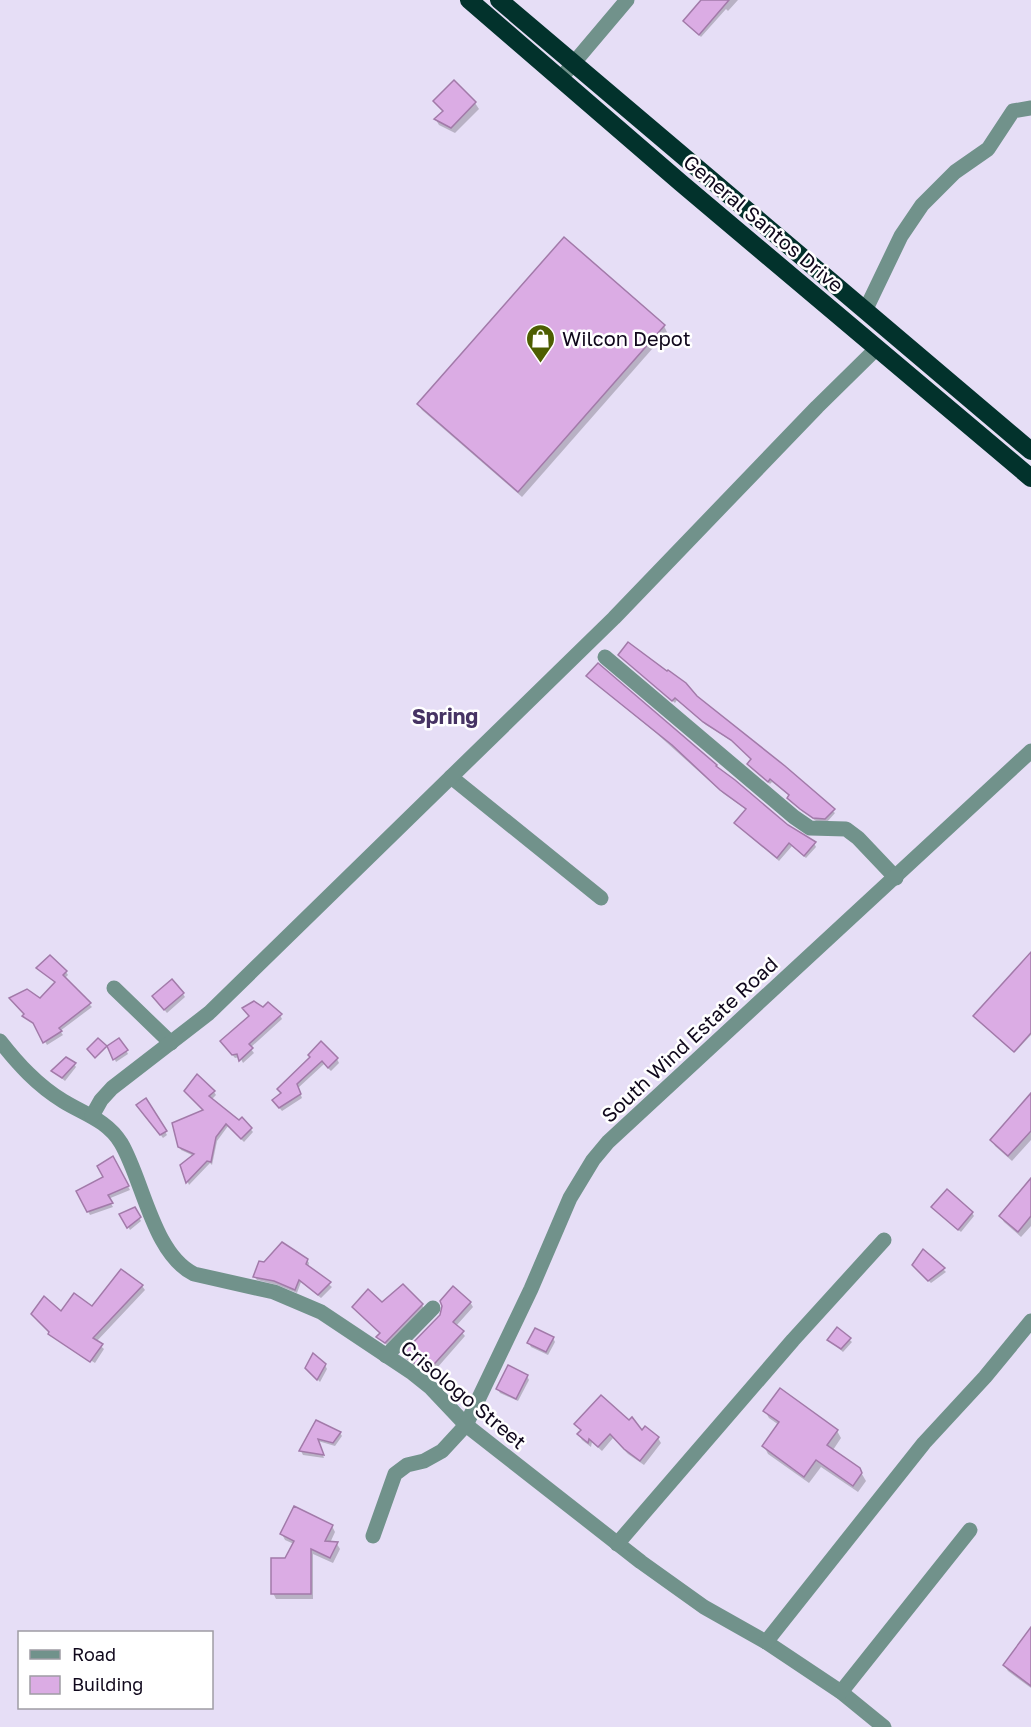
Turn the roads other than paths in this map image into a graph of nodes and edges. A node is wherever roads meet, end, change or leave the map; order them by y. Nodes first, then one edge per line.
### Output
1 (469, 0) edge
2 (499, 0) edge
3 (627, 0) edge
4 (574, 64) junction
5 (561, 78) junction
6 (1031, 108) edge
7 (865, 311) junction
8 (876, 349) junction
9 (1031, 451) edge
10 (1031, 478) edge
11 (605, 657) dead end
12 (1031, 751) edge
13 (451, 777) junction
14 (896, 878) junction
15 (601, 898) dead end
16 (114, 988) dead end
17 (0, 1041) edge
18 (171, 1043) junction
19 (92, 1116) junction
20 (884, 1240) dead end
21 (432, 1308) dead end
22 (1031, 1321) edge
23 (386, 1356) junction
24 (466, 1425) junction
25 (970, 1530) dead end
26 (373, 1536) dead end
27 (617, 1544) junction
28 (766, 1642) junction
29 (841, 1692) junction
30 (885, 1727) edge

1 - 5 highway, General Santos Drive
2 - 4 highway, General Santos Drive
3 - 4 street
4 - 5 street
4 - 7 highway, General Santos Drive
5 - 8 highway, General Santos Drive
6 - 7 street
7 - 9 highway, General Santos Drive
8 - 10 highway, General Santos Drive
8 - 13 street
11 - 14 street
12 - 14 street, South Wind Estate Road
13 - 15 street
13 - 18 street
14 - 24 street, South Wind Estate Road
16 - 18 street
17 - 19 street, Crisologo Street
18 - 19 street
19 - 23 street, Crisologo Street
20 - 27 street
21 - 23 street
22 - 28 street
23 - 24 street, Crisologo Street
24 - 26 street, South Wind Estate Road
24 - 27 street, Crisologo Street
25 - 29 street
27 - 28 street, Crisologo Street
28 - 29 street, Crisologo Street
29 - 30 street, Crisologo Street

